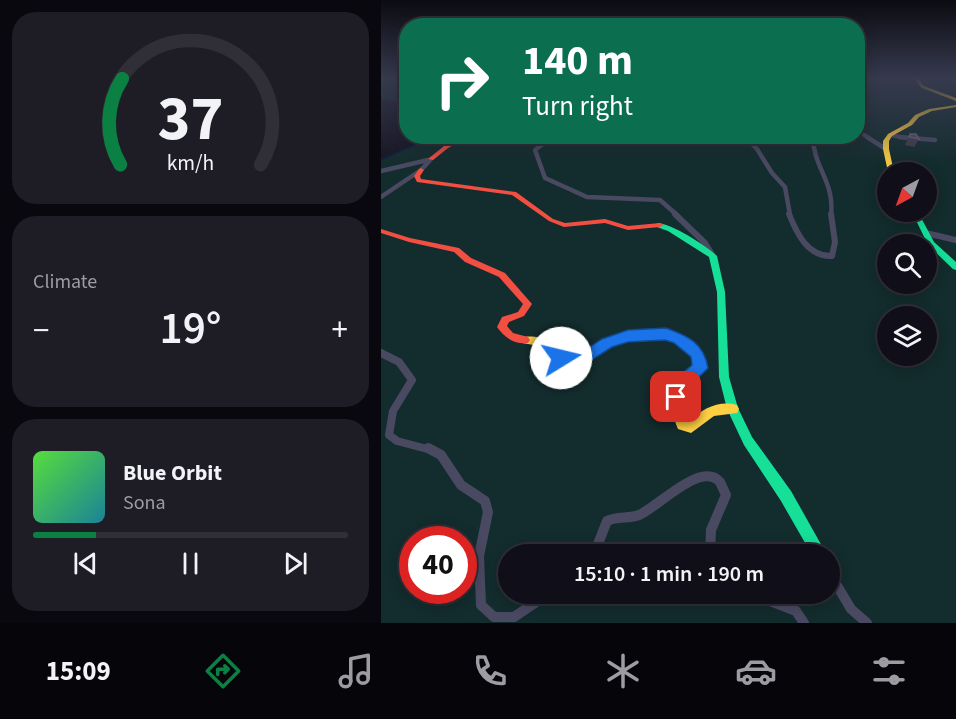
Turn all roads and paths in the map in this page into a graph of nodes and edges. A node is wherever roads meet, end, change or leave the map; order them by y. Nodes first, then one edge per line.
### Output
1 (949, 107) edge
2 (890, 135) junction
3 (865, 136) edge
4 (935, 140) dead end
5 (452, 144) edge
6 (543, 144) edge
7 (753, 144) edge
8 (813, 144) edge
9 (886, 149) junction
10 (431, 159) junction
11 (889, 162) edge
12 (421, 170) junction
13 (381, 171) edge
14 (381, 197) edge
15 (920, 222) edge
16 (381, 231) edge
17 (926, 233) junction
18 (956, 240) edge
19 (713, 256) junction
20 (956, 267) edge
21 (381, 353) edge
22 (733, 408) junction
23 (598, 544) edge
24 (709, 544) edge
25 (814, 544) edge
26 (840, 590) edge
27 (534, 604) edge
28 (778, 604) edge
29 (804, 623) edge
30 (867, 623) edge

1 - 2 street
2 - 4 street
2 - 9 street
3 - 9 street
5 - 10 street
6 - 19 street
7 - 8 street
9 - 11 street
10 - 12 street
10 - 13 street
12 - 14 street
12 - 19 street
15 - 17 street
16 - 22 street
17 - 18 street
17 - 20 street
19 - 22 street
21 - 27 street
22 - 25 street
23 - 24 street
26 - 30 street
28 - 29 street

